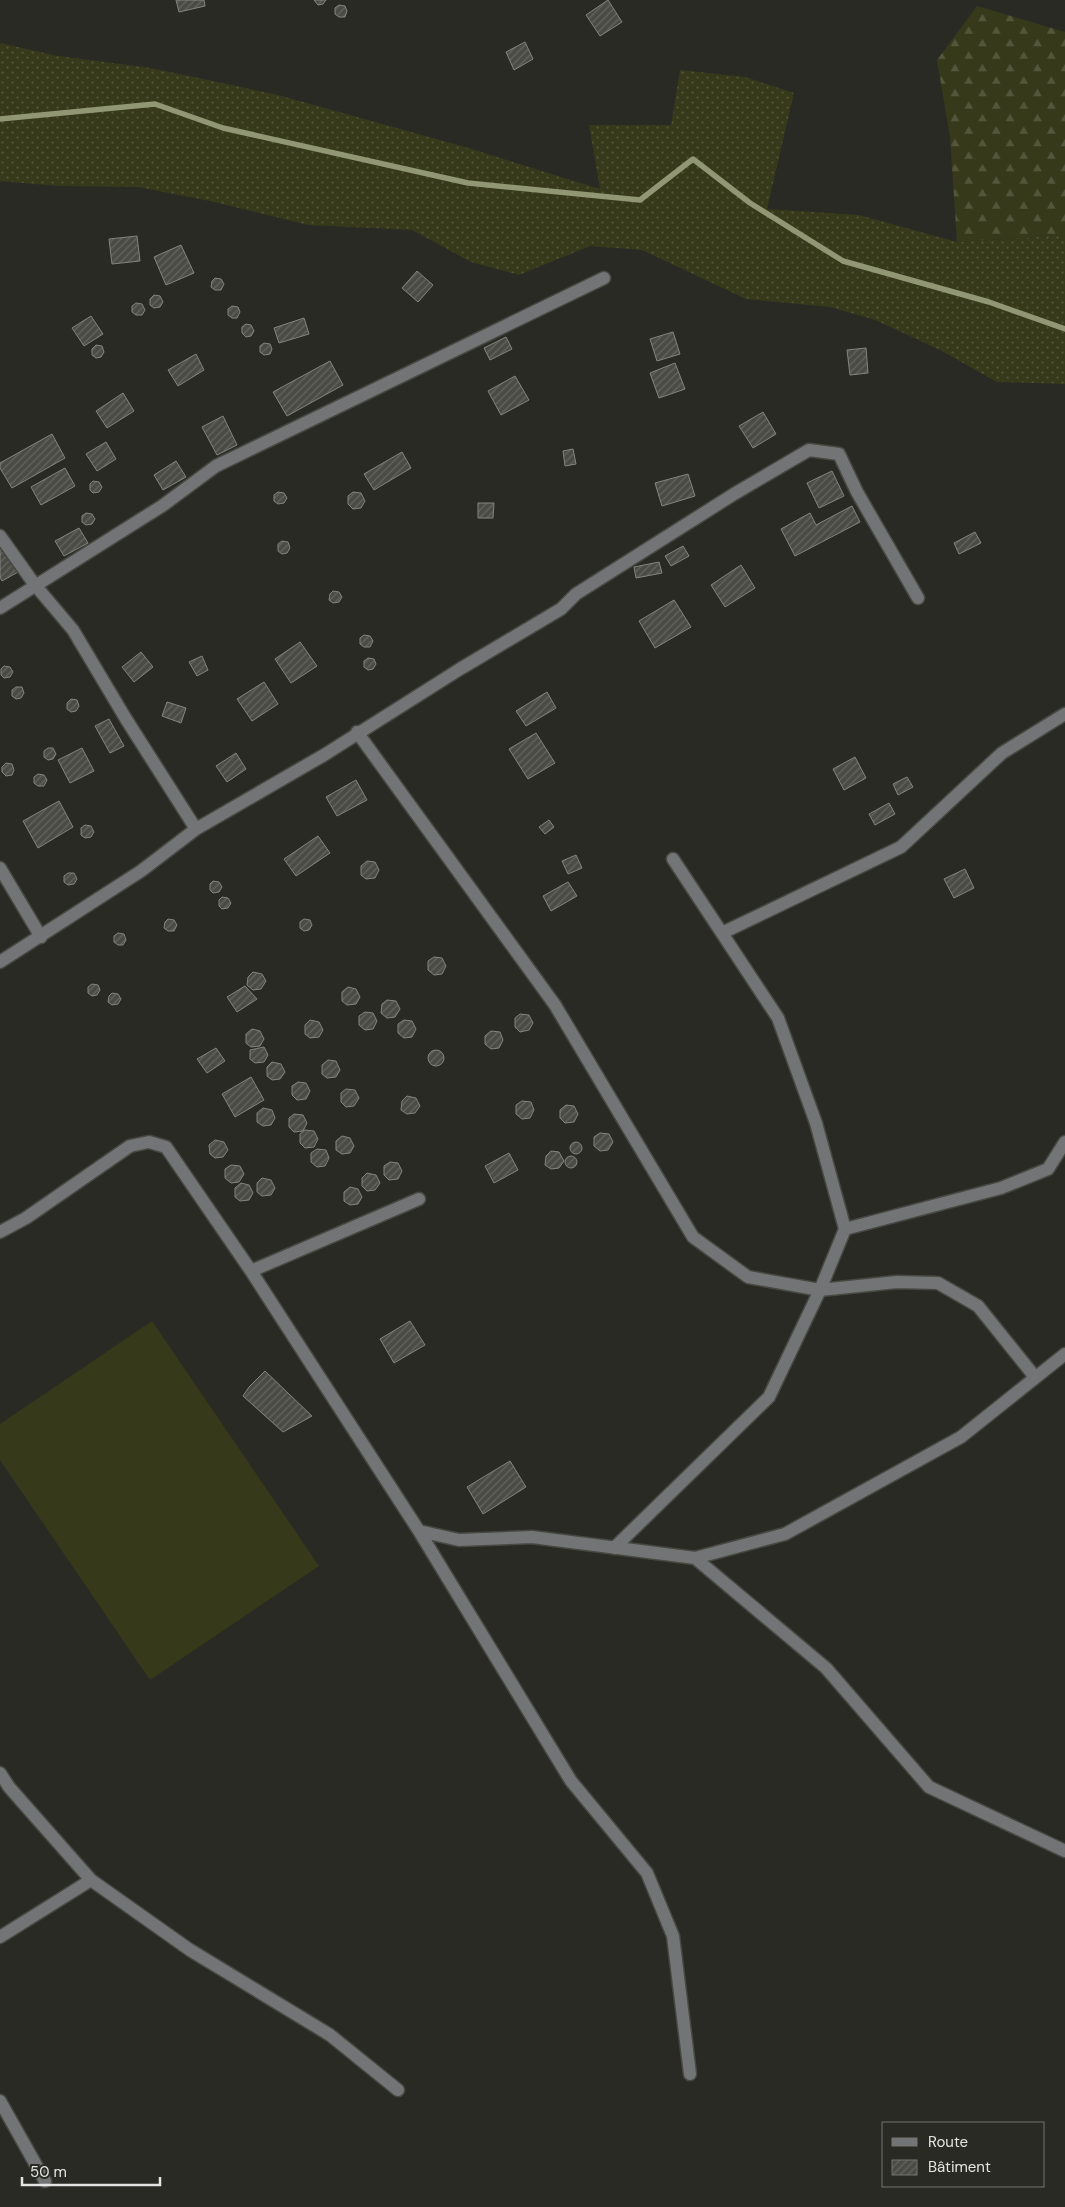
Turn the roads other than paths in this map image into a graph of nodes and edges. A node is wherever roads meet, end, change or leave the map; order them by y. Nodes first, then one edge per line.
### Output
1 (604, 278) dead end
2 (0, 536) edge
3 (35, 585) junction
4 (918, 598) dead end
5 (0, 608) edge
6 (1065, 714) edge
7 (358, 732) junction
8 (196, 828) junction
9 (673, 859) dead end
10 (0, 868) edge
11 (722, 933) junction
12 (41, 937) junction
13 (0, 962) edge
14 (1065, 1142) edge
15 (419, 1199) dead end
16 (845, 1229) junction
17 (0, 1232) edge
18 (251, 1271) junction
19 (820, 1290) junction
20 (1065, 1354) edge
21 (1035, 1377) junction
22 (419, 1531) junction
23 (614, 1548) junction
24 (695, 1558) junction
25 (0, 1773) edge
26 (1065, 1851) edge
27 (92, 1880) junction
28 (0, 1936) edge
29 (690, 2074) dead end
30 (398, 2090) dead end
31 (0, 2101) edge
32 (45, 2181) dead end

1 - 3 street
2 - 3 street
3 - 5 street
3 - 8 street
4 - 7 street
6 - 11 street
7 - 8 street
7 - 19 street
8 - 12 street
9 - 11 street
10 - 12 street
11 - 16 street
12 - 13 street
14 - 16 street
15 - 18 street
16 - 19 street
17 - 18 street
18 - 22 street
19 - 21 street
19 - 23 street
20 - 21 street
21 - 24 street
22 - 23 street
22 - 29 street
23 - 24 street
24 - 26 street
25 - 27 street
27 - 28 street
27 - 30 street
31 - 32 street

